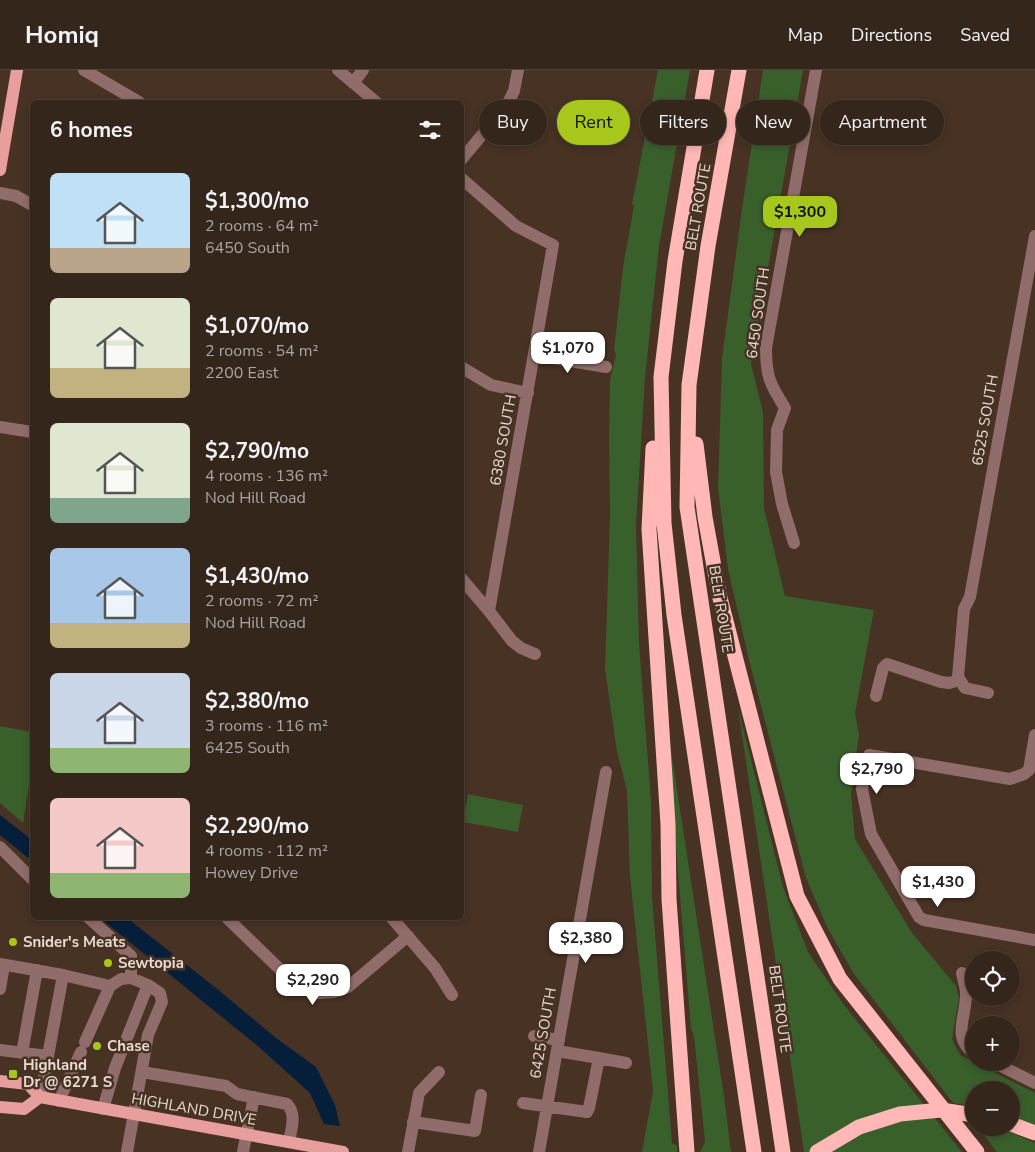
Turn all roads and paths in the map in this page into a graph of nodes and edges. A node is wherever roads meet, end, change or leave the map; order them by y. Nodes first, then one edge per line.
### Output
1 (17, 70) edge
2 (84, 70) edge
3 (338, 70) edge
4 (363, 70) edge
5 (518, 70) edge
6 (707, 70) edge
7 (739, 70) edge
8 (816, 70) edge
9 (353, 83) junction
10 (136, 100) edge
11 (374, 100) edge
12 (464, 156) edge
13 (0, 170) edge
14 (464, 181) edge
15 (0, 193) edge
16 (30, 204) edge
17 (1035, 236) edge
18 (535, 355) junction
19 (606, 367) dead end
20 (464, 369) edge
21 (661, 376) junction
22 (689, 385) junction
23 (528, 393) junction
24 (0, 427) edge
25 (30, 432) edge
26 (794, 543) dead end
27 (464, 581) edge
28 (471, 589) junction
29 (464, 595) edge
30 (489, 611) junction
31 (535, 654) dead end
32 (960, 680) junction
33 (988, 693) dead end
34 (876, 696) dead end
35 (1035, 735) edge
36 (606, 772) dead end
37 (0, 847) edge
38 (30, 877) edge
39 (91, 920) edge
40 (229, 920) edge
41 (394, 920) edge
42 (408, 936) junction
43 (1035, 940) edge
44 (2, 964) edge
45 (37, 970) junction
46 (962, 973) dead end
47 (63, 975) junction
48 (131, 978) junction
49 (148, 985) junction
50 (110, 986) junction
51 (0, 989) edge
52 (452, 995) dead end
53 (534, 1036) dead end
54 (558, 1046) junction
55 (965, 1046) edge
56 (0, 1050) edge
57 (22, 1053) junction
58 (48, 1056) junction
59 (598, 1058) junction
60 (626, 1063) dead end
61 (1011, 1071) edge
62 (142, 1072) junction
63 (439, 1072) dead end
64 (0, 1081) edge
65 (1035, 1083) edge
66 (481, 1095) dead end
67 (40, 1097) junction
68 (254, 1097) junction
69 (59, 1101) junction
70 (523, 1103) dead end
71 (547, 1106) junction
72 (0, 1107) edge
73 (103, 1109) junction
74 (965, 1114) edge
75 (134, 1115) junction
76 (413, 1122) junction
77 (247, 1135) junction
78 (296, 1146) edge
79 (316, 1149) edge
80 (127, 1152) edge
81 (243, 1152) edge
82 (343, 1152) edge
83 (408, 1152) edge
84 (539, 1152) edge
85 (688, 1152) edge
86 (754, 1152) edge
87 (783, 1152) edge
88 (817, 1152) edge
89 (977, 1152) edge

1 - 13 main road
2 - 10 street
3 - 9 street
4 - 9 street
5 - 12 street
6 - 21 highway, BELT ROUTE
7 - 22 highway, BELT ROUTE
8 - 26 street, 6450 SOUTH
9 - 11 street
14 - 18 street, 6380 SOUTH
15 - 16 street
17 - 32 street, 6525 SOUTH
18 - 19 street
18 - 23 street, 6380 SOUTH
20 - 23 street
21 - 85 highway
21 - 86 highway, BELT ROUTE
22 - 87 highway, BELT ROUTE
22 - 89 highway
23 - 30 street, 6380 SOUTH
24 - 25 street
27 - 28 street
28 - 29 street
28 - 30 street
30 - 31 street
32 - 33 street
32 - 34 street
35 - 43 street
36 - 54 street, 6425 SOUTH
37 - 38 street
39 - 48 street
40 - 42 street
41 - 42 street
42 - 52 street
44 - 45 street
44 - 51 street
45 - 47 street
45 - 57 street
46 - 55 street
47 - 50 street
47 - 58 street
48 - 49 street
48 - 50 street
49 - 62 street
49 - 73 street
50 - 69 street
53 - 54 street
54 - 59 street
54 - 71 street, 6425 SOUTH
56 - 57 street
57 - 58 street
58 - 67 street
59 - 60 street
59 - 71 street
61 - 65 street
62 - 68 street
62 - 75 street
63 - 76 street
64 - 67 main road, HIGHLAND DRIVE
66 - 76 street
67 - 69 main road, HIGHLAND DRIVE
67 - 72 main road
68 - 77 street
68 - 78 street
69 - 73 main road, HIGHLAND DRIVE
70 - 71 street
71 - 84 street, 6425 SOUTH
73 - 75 main road, HIGHLAND DRIVE
74 - 88 highway
75 - 77 main road, HIGHLAND DRIVE
75 - 80 street
76 - 83 street
77 - 78 main road, HIGHLAND DRIVE
77 - 81 street
78 - 79 main road, HIGHLAND DRIVE
79 - 82 main road, HIGHLAND DRIVE

